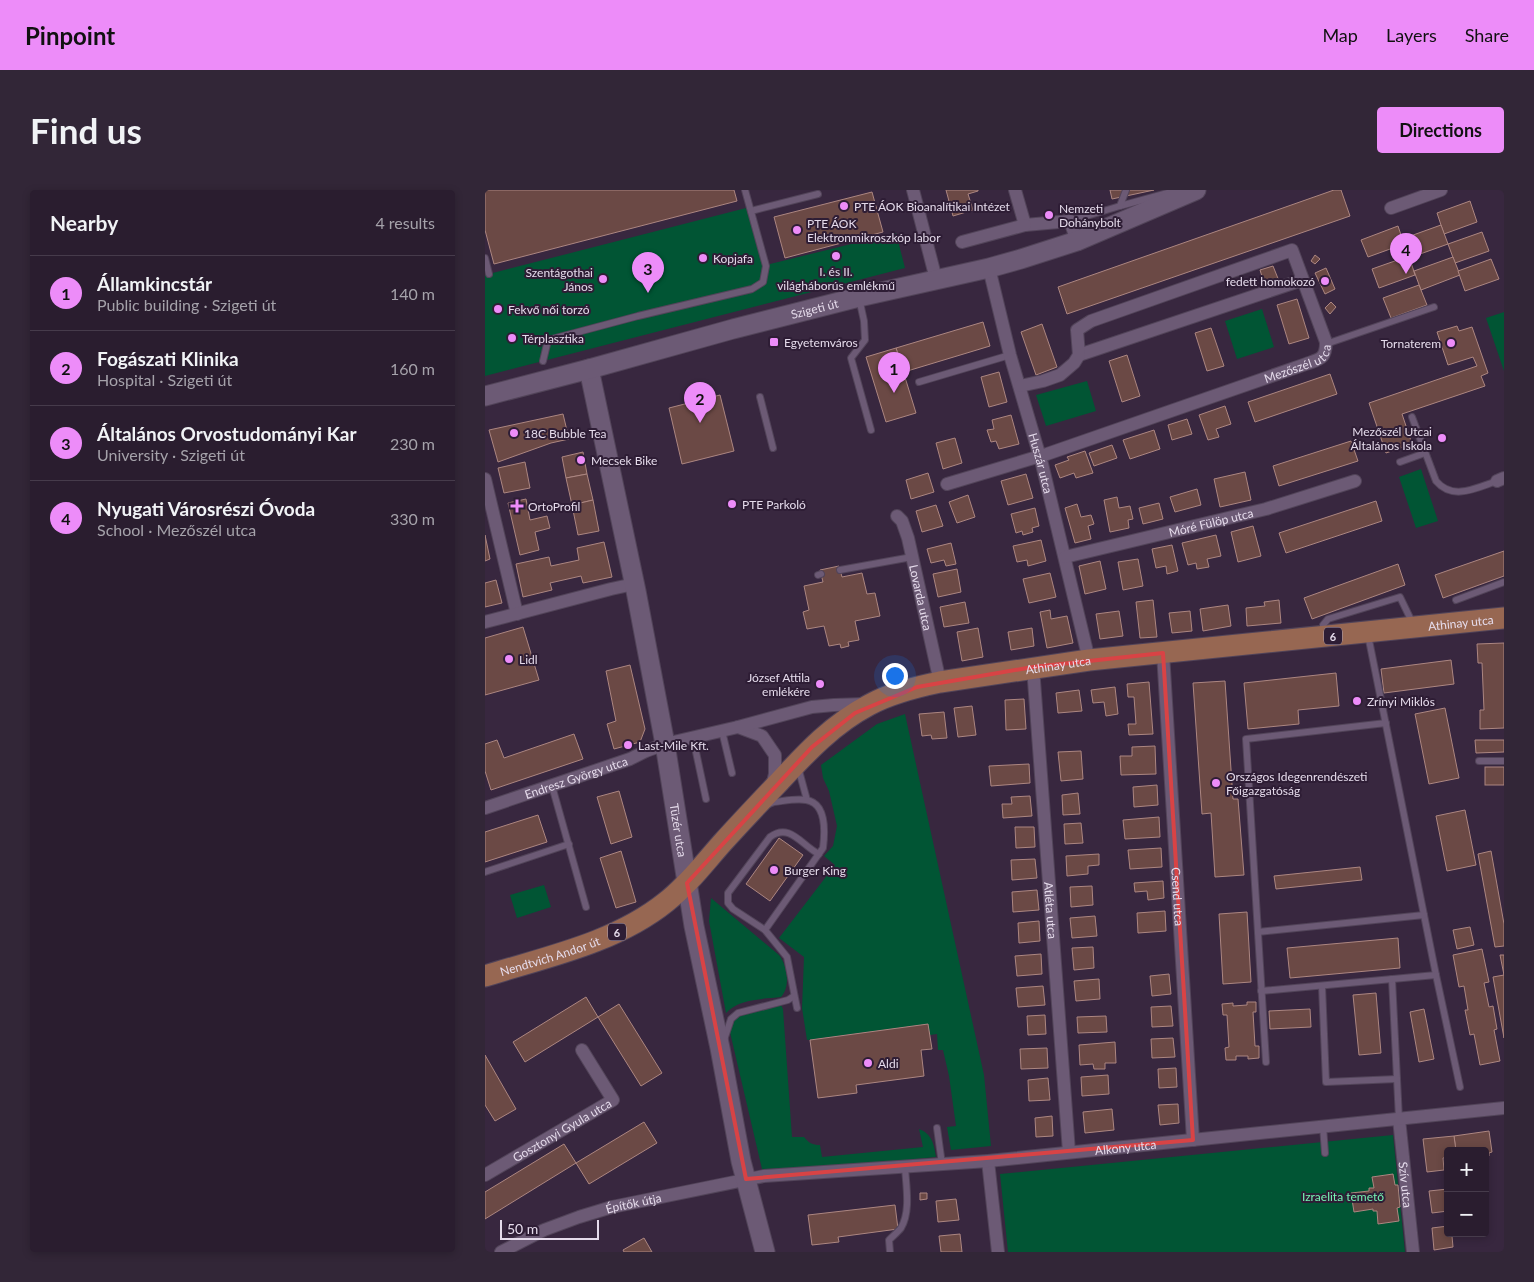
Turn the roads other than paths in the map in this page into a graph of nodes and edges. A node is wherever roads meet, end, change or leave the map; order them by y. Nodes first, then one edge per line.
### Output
1 (745, 190) edge
2 (913, 190) edge
3 (1015, 190) edge
4 (1126, 190) edge
5 (1150, 190) edge
6 (1172, 190) edge
7 (1196, 190) edge
8 (1441, 190) edge
9 (818, 194) dead end
10 (1147, 198) junction
11 (1120, 206) junction
12 (1391, 208) dead end
13 (751, 211) junction
14 (1070, 221) junction
15 (1025, 225) junction
16 (1077, 241) junction
17 (962, 242) dead end
18 (485, 258) edge
19 (989, 268) junction
20 (489, 274) dead end
21 (936, 279) junction
22 (1302, 280) junction
23 (859, 297) junction
24 (1434, 307) dead end
25 (1326, 344) junction
26 (1010, 354) junction
27 (1079, 354) junction
28 (543, 361) dead end
29 (616, 362) junction
30 (589, 369) junction
31 (919, 382) dead end
32 (1020, 386) junction
33 (485, 396) edge
34 (760, 397) dead end
35 (597, 406) junction
36 (1412, 416) dead end
37 (871, 430) dead end
38 (773, 448) dead end
39 (1425, 454) junction
40 (1040, 456) junction
41 (1400, 462) dead end
42 (485, 480) edge
43 (1501, 480) edge
44 (1355, 481) dead end
45 (947, 484) dead end
46 (897, 516) dead end
47 (912, 556) junction
48 (1065, 557) junction
49 (840, 570) dead end
50 (1504, 582) edge
51 (634, 584) junction
52 (1457, 600) dead end
53 (517, 614) junction
54 (1504, 618) edge
55 (485, 622) edge
56 (1415, 628) junction
57 (1368, 632) junction
58 (1321, 637) junction
59 (1163, 653) junction
60 (1089, 660) junction
61 (1033, 668) junction
62 (940, 682) junction
63 (870, 704) junction
64 (1386, 723) junction
65 (738, 727) junction
66 (722, 730) junction
67 (693, 738) junction
68 (665, 744) junction
69 (1479, 761) dead end
70 (1504, 761) edge
71 (797, 762) junction
72 (732, 773) dead end
73 (552, 786) junction
74 (771, 790) junction
75 (706, 799) dead end
76 (807, 800) junction
77 (485, 808) edge
78 (745, 816) junction
79 (569, 844) junction
80 (819, 854) junction
81 (485, 872) edge
82 (687, 883) junction
83 (587, 908) dead end
84 (1424, 915) junction
85 (765, 930) junction
86 (1258, 932) junction
87 (1436, 975) junction
88 (485, 976) edge
89 (1392, 979) junction
90 (1322, 986) junction
91 (1261, 991) junction
92 (794, 996) junction
93 (797, 1008) dead end
94 (720, 1048) junction
95 (582, 1050) dead end
96 (1265, 1062) dead end
97 (1397, 1079) junction
98 (1460, 1087) dead end
99 (1504, 1108) edge
100 (1399, 1119) junction
101 (1323, 1126) junction
102 (937, 1128) dead end
103 (1193, 1140) junction
104 (1069, 1152) junction
105 (1325, 1153) dead end
106 (988, 1161) junction
107 (942, 1164) junction
108 (905, 1167) junction
109 (485, 1175) edge
110 (745, 1179) junction
111 (501, 1252) edge
112 (765, 1252) edge
113 (890, 1252) edge
114 (998, 1252) edge
115 (1413, 1252) edge

1 - 13 lane
2 - 21 street
3 - 15 street
4 - 11 lane
5 - 10 lane
6 - 10 lane
7 - 16 street, Szigeti út
8 - 12 street
9 - 13 lane
10 - 11 lane
11 - 14 lane
13 - 28 lane
14 - 15 street
14 - 16 street
15 - 17 street
16 - 19 street, Szigeti út
18 - 20 lane
19 - 21 street, Szigeti út
19 - 26 street, Huszár utca
21 - 23 street, Szigeti út
22 - 25 street, Mezőszél utca
22 - 27 street
22 - 27 street, Mezőszél utca
23 - 29 street, Szigeti út
23 - 37 lane
24 - 25 lane
25 - 40 street, Mezőszél utca
26 - 31 lane
26 - 32 street, Huszár utca
27 - 32 street
29 - 30 street, Szigeti út
29 - 35 street, Tüzér utca
30 - 33 street, Szigeti út
30 - 35 street, Tüzér utca
32 - 40 street, Huszár utca
34 - 38 lane
35 - 51 street, Tüzér utca
36 - 39 lane
39 - 41 lane
39 - 43 lane
40 - 45 street, Mezőszél utca
40 - 48 street, Huszár utca
42 - 53 street
44 - 48 street, Móré Fülöp utca
46 - 47 street, Lovarda utca
47 - 49 lane
47 - 62 street, Lovarda utca
48 - 60 street, Huszár utca
50 - 52 lane
51 - 53 street
51 - 68 street, Tüzér utca
53 - 55 street
54 - 56 main road, Athinay utca / 6
56 - 57 main road, Athinay utca / 6
56 - 58 lane
57 - 58 main road, Athinay utca / 6
57 - 64 lane
58 - 59 main road, Athinay utca / 6
59 - 60 main road, Athinay utca / 6
59 - 103 street, Csend utca
60 - 61 main road, Athinay utca / 6
61 - 62 main road, Athinay utca / 6
61 - 104 street, Atléta utca
62 - 63 main road, Athinay utca / 6
63 - 65 street, Endresz György utca
63 - 71 main road, Athinay utca / 6
64 - 84 lane
64 - 86 lane
65 - 66 street, Endresz György utca
65 - 74 street
66 - 67 street, Endresz György utca
66 - 72 lane
67 - 68 street, Endresz György utca
67 - 75 lane
68 - 73 street, Endresz György utca
68 - 82 street, Tüzér utca
69 - 70 lane
71 - 74 main road, Athinay utca / 6
71 - 76 lane
73 - 77 street, Endresz György utca
73 - 79 lane
74 - 78 main road, Athinay utca / 6
76 - 78 lane
76 - 80 lane
78 - 82 main road, Athinay utca / 6
79 - 81 lane
79 - 83 lane
80 - 85 lane
80 - 85 lane
82 - 88 main road, Nendtvich Andor út / 6
82 - 94 street, Tüzér utca
84 - 86 lane
84 - 87 lane
85 - 92 lane
86 - 91 lane
87 - 89 lane
87 - 98 lane
89 - 90 lane
89 - 97 lane
90 - 91 lane
90 - 97 lane
91 - 96 lane
92 - 93 lane
92 - 94 lane
94 - 110 street, Tüzér utca
95 - 109 street, Gosztonyi Gyula utca
97 - 100 lane
99 - 100 street, Alkony utca
100 - 101 street, Alkony utca
100 - 115 street, Szív utca
101 - 103 street, Alkony utca
101 - 105 lane
102 - 107 lane
103 - 104 street, Alkony utca
104 - 106 street, Alkony utca
106 - 107 street, Alkony utca
106 - 114 street
107 - 108 street, Alkony utca
108 - 110 street, Alkony utca
108 - 113 lane
110 - 111 street, Építők útja
110 - 112 street, Tüzér utca

